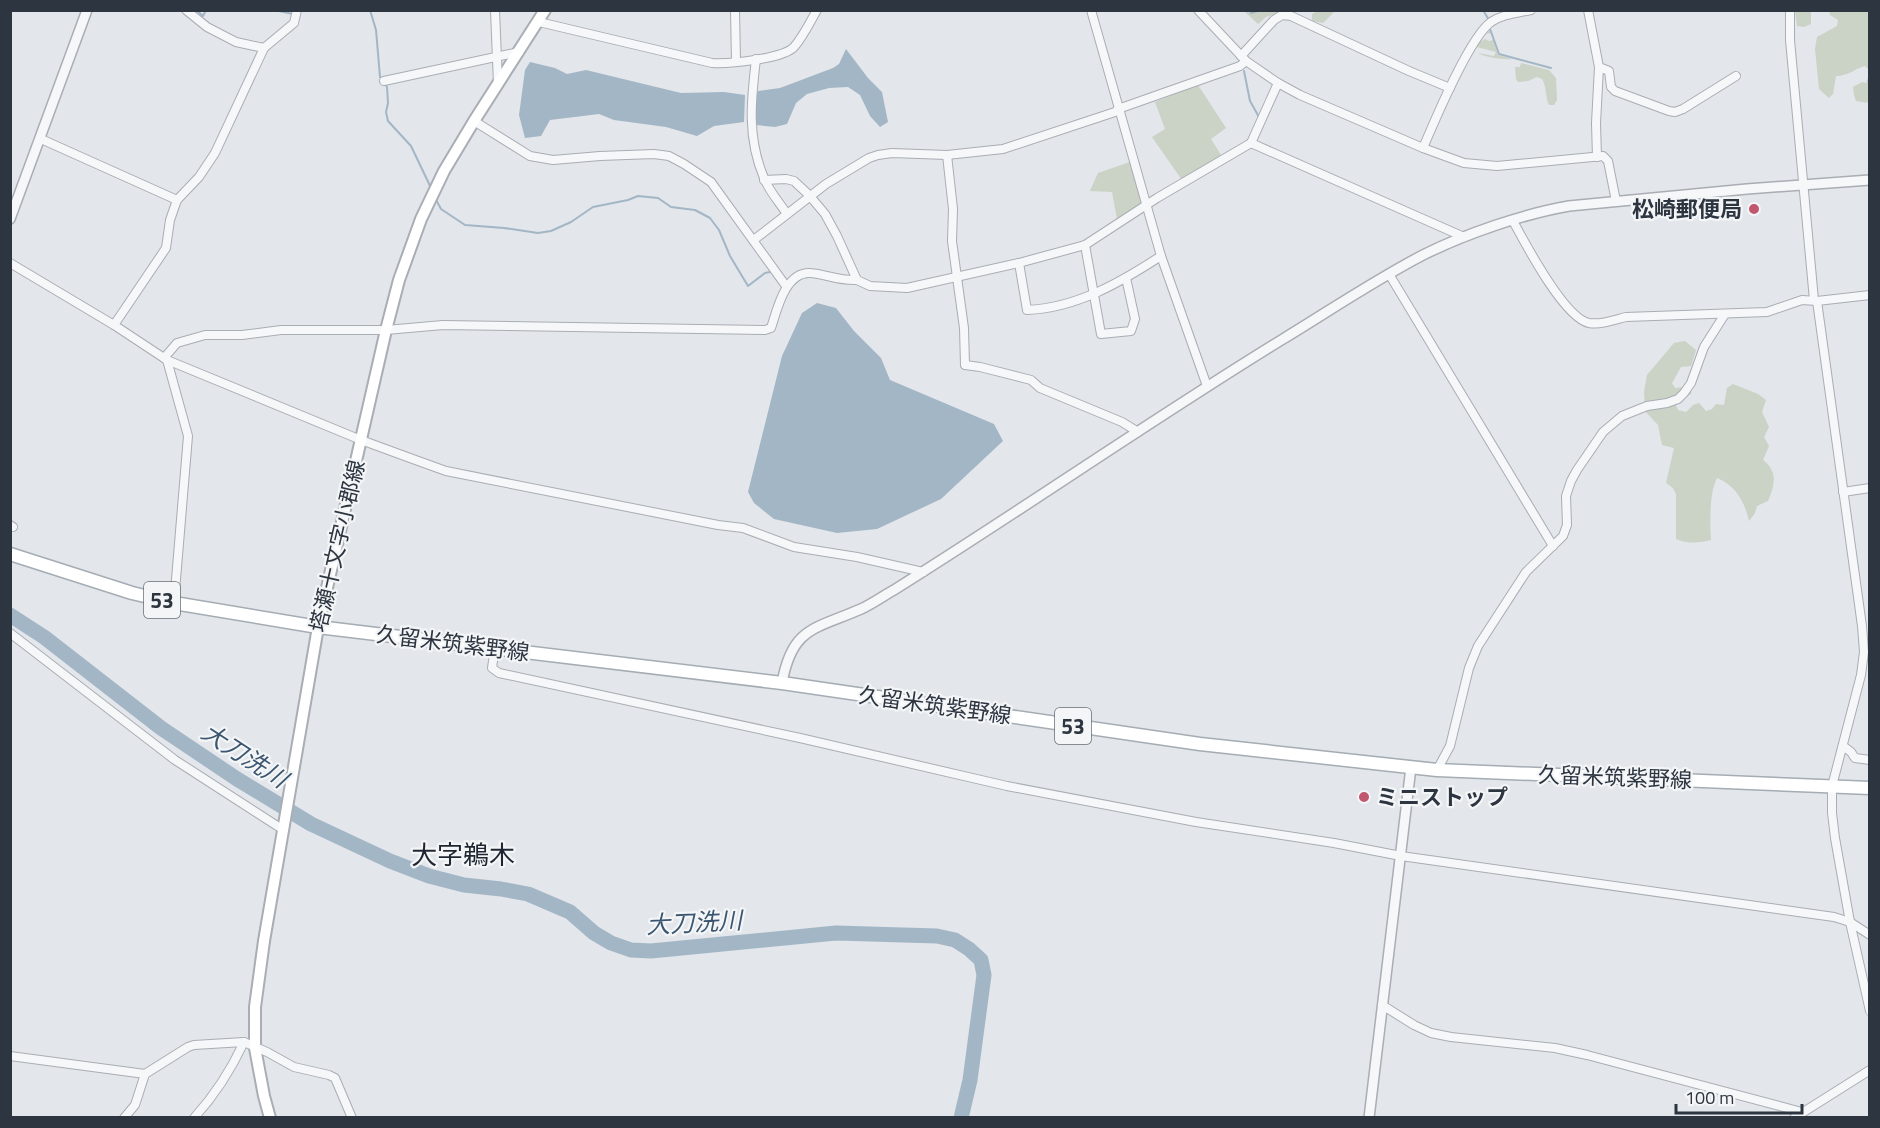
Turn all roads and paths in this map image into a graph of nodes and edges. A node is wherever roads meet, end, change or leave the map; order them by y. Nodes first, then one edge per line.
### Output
1 (87, 10) edge
2 (186, 10) edge
3 (297, 10) edge
4 (495, 10) edge
5 (545, 10) edge
6 (735, 10) edge
7 (817, 10) edge
8 (1091, 10) edge
9 (1198, 10) edge
10 (1531, 10) edge
11 (1588, 10) edge
12 (1790, 10) edge
13 (539, 22) junction
14 (264, 48) junction
15 (519, 52) junction
16 (497, 57) junction
17 (1244, 58) junction
18 (756, 59) junction
19 (736, 62) junction
20 (1599, 67) junction
21 (1737, 76) dead end
22 (384, 81) dead end
23 (1278, 83) junction
24 (498, 84) junction
25 (1450, 88) junction
26 (1118, 109) junction
27 (474, 121) junction
28 (41, 139) junction
29 (1251, 143) junction
30 (1423, 148) junction
31 (947, 155) junction
32 (1597, 157) junction
33 (764, 180) junction
34 (1869, 180) edge
35 (1803, 186) junction
36 (809, 195) junction
37 (177, 200) junction
38 (1616, 201) junction
39 (1147, 206) junction
40 (787, 214) junction
41 (10, 219) edge
42 (1513, 221) junction
43 (1464, 237) junction
44 (754, 239) junction
45 (1085, 245) junction
46 (1161, 256) junction
47 (10, 263) edge
48 (1019, 263) junction
49 (1389, 274) junction
50 (957, 277) junction
51 (1126, 278) junction
52 (857, 280) junction
53 (786, 286) junction
54 (1094, 294) junction
55 (1869, 295) edge
56 (1815, 300) junction
57 (1725, 314) junction
58 (114, 325) junction
59 (386, 330) junction
60 (166, 359) junction
61 (1208, 386) junction
62 (1138, 432) junction
63 (360, 440) junction
64 (1869, 488) edge
65 (1843, 492) junction
66 (1553, 546) junction
67 (10, 554) edge
68 (923, 572) junction
69 (174, 603) junction
70 (318, 627) junction
71 (10, 633) edge
72 (495, 647) junction
73 (1867, 651) edge
74 (782, 683) junction
75 (1843, 746) junction
76 (1869, 760) edge
77 (1411, 768) junction
78 (1437, 770) junction
79 (1832, 786) junction
80 (1869, 788) edge
81 (283, 826) junction
82 (1401, 856) junction
83 (1850, 922) junction
84 (1869, 935) edge
85 (1383, 1005) junction
86 (1869, 1011) edge
87 (244, 1042) junction
88 (255, 1048) junction
89 (10, 1056) edge
90 (1869, 1070) edge
91 (145, 1074) junction
92 (1802, 1112) junction
93 (124, 1118) edge
94 (194, 1118) edge
95 (270, 1118) edge
96 (352, 1118) edge
97 (1369, 1118) edge
98 (1794, 1118) edge

1 - 28 street
2 - 14 street
3 - 14 street
4 - 16 street
5 - 13 main road, 塔瀬十文字小郡線
6 - 19 street
7 - 18 street
8 - 26 street
9 - 17 street
10 - 25 street
11 - 20 street
12 - 35 street
13 - 15 main road, 塔瀬十文字小郡線
13 - 19 street
14 - 37 street
15 - 16 street
15 - 24 main road, 塔瀬十文字小郡線
16 - 22 street
16 - 24 street
17 - 23 street
17 - 25 street
17 - 26 street
18 - 19 street
18 - 33 street
20 - 21 street
20 - 32 street
23 - 29 street
23 - 30 street
24 - 27 main road, 塔瀬十文字小郡線
25 - 30 street
26 - 31 street
26 - 39 street
27 - 44 street
27 - 59 main road, 塔瀬十文字小郡線
28 - 37 street
28 - 41 street
29 - 39 street
29 - 43 street
30 - 32 street
31 - 36 street
31 - 50 street
32 - 38 street
33 - 36 street
33 - 40 street
34 - 35 street
35 - 38 street
35 - 56 street
36 - 40 street
36 - 52 street
37 - 58 street
38 - 42 street
39 - 45 street
39 - 46 street
40 - 44 street
42 - 43 street
42 - 57 street
43 - 49 street
44 - 53 street
45 - 48 street
45 - 54 street
46 - 51 street
46 - 61 street
47 - 58 street
48 - 50 street
48 - 54 street
49 - 61 street
49 - 66 street
50 - 52 street
50 - 62 street
51 - 54 street
51 - 54 street
52 - 53 street
53 - 59 street
55 - 56 street
56 - 57 street
56 - 65 street
57 - 66 street
58 - 60 street
59 - 60 street
59 - 63 main road, 塔瀬十文字小郡線
60 - 63 street
60 - 69 street
61 - 62 street
62 - 68 street
63 - 68 street
63 - 70 main road, 塔瀬十文字小郡線
64 - 65 street
65 - 73 street
66 - 78 street
67 - 69 main road, 久留米筑紫野線 / 53
68 - 74 street
69 - 70 main road, 久留米筑紫野線 / 53
70 - 72 main road, 久留米筑紫野線 / 53
70 - 81 main road, 塔瀬十文字小郡線
71 - 81 street
72 - 74 main road, 久留米筑紫野線 / 53
72 - 82 street
73 - 75 street
74 - 77 main road, 久留米筑紫野線 / 53
75 - 76 street
75 - 79 street
77 - 78 main road, 久留米筑紫野線 / 53
77 - 82 street
78 - 79 main road, 久留米筑紫野線 / 53
79 - 80 main road, 久留米筑紫野線 / 53
79 - 83 street
81 - 88 main road, 塔瀬十文字小郡線
82 - 83 street
82 - 85 street
83 - 84 street
83 - 86 street
85 - 92 street
85 - 97 street
87 - 88 street
87 - 91 street
87 - 94 street
88 - 95 main road, 塔瀬十文字小郡線
88 - 96 street
89 - 91 street
90 - 92 street
91 - 93 street
92 - 98 street

